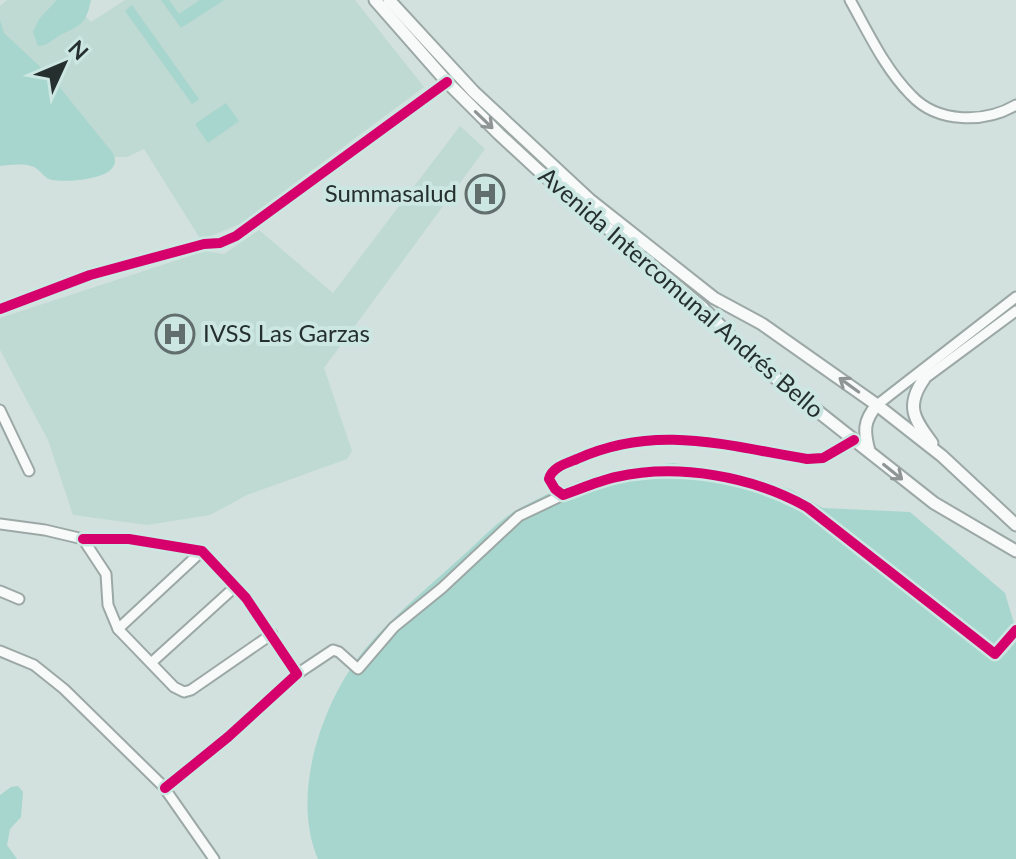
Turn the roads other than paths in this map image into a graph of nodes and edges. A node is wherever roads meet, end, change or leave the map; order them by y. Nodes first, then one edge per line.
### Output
1 (375, 0) edge
2 (389, 0) edge
3 (850, 0) edge
4 (447, 82) junction
5 (1016, 105) edge
6 (1016, 297) edge
7 (0, 309) edge
8 (1016, 311) edge
9 (924, 379) joint
10 (877, 405) junction
11 (0, 410) edge
12 (854, 440) junction
13 (869, 452) junction
14 (942, 456) junction
15 (29, 471) dead end
16 (563, 495) junction
17 (0, 524) edge
18 (1016, 525) edge
19 (83, 539) junction
20 (202, 551) junction
21 (1016, 551) edge
22 (236, 586) junction
23 (0, 591) edge
24 (19, 599) dead end
25 (118, 629) junction
26 (1016, 630) edge
27 (272, 634) junction
28 (0, 651) edge
29 (151, 663) junction
30 (297, 674) junction
31 (165, 788) junction
32 (214, 859) edge

1 - 4 main road, Avenida Intercomunal Andrés Bello
10 -> 2 main road, Avenida Intercomunal Andrés Bello
3 - 5 street
4 - 7 street
4 -> 12 main road, Avenida Intercomunal Andrés Bello
6 - 10 street
8 - 9 street
9 - 14 main road
10 - 13 main road
10 - 14 main road, Avenida Intercomunal Andrés Bello
11 - 15 street
12 - 13 main road, Avenida Intercomunal Andrés Bello
12 - 16 street
13 -> 21 main road, Avenida Intercomunal Andrés Bello
14 - 18 main road, Avenida Intercomunal Andrés Bello
16 - 26 street
16 - 30 street
17 - 19 street
19 - 20 street
19 - 25 street
20 - 22 street
20 - 25 street
22 - 27 street
22 - 29 street
23 - 24 street
25 - 29 street
27 - 29 street
27 - 30 street
28 - 31 street
30 - 31 street
31 - 32 street

